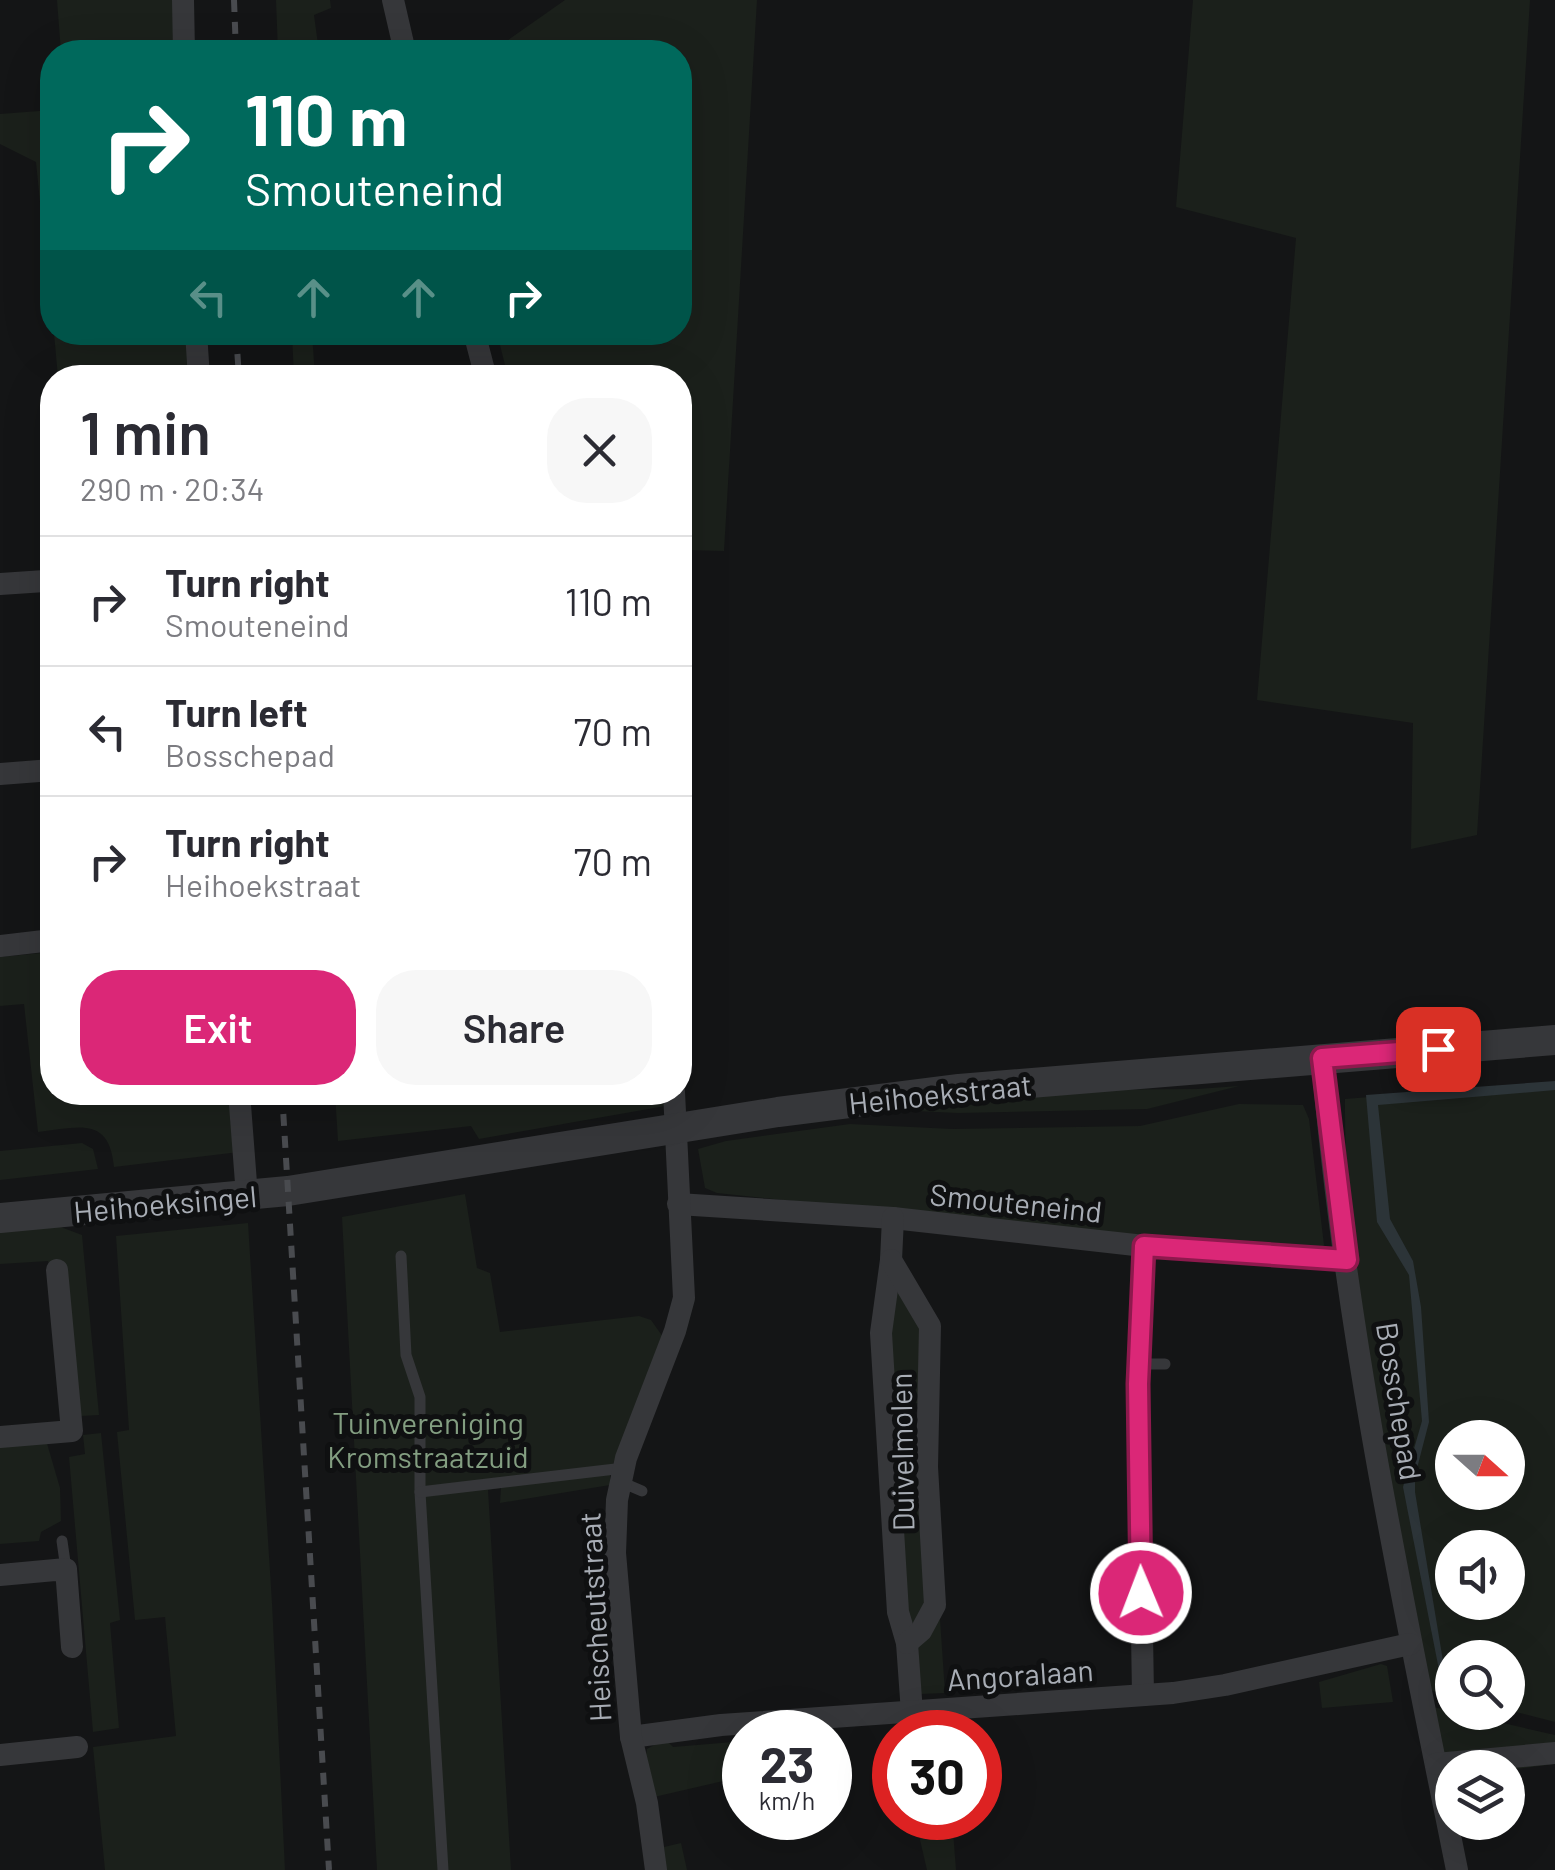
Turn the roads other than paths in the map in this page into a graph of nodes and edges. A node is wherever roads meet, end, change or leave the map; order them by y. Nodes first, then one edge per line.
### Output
1 (182, 0) edge
2 (392, 0) edge
3 (184, 40) edge
4 (402, 40) edge
5 (40, 581) edge
6 (0, 584) edge
7 (40, 771) edge
8 (0, 774) edge
9 (40, 941) edge
10 (0, 946) edge
11 (1555, 1040) edge
12 (1322, 1058) junction
13 (241, 1105) edge
14 (675, 1105) edge
15 (677, 1129) junction
16 (330, 1184) joint
17 (247, 1196) junction
18 (678, 1204) junction
19 (0, 1218) edge
20 (893, 1218) junction
21 (1144, 1246) junction
22 (400, 1256) dead end
23 (891, 1260) junction
24 (1347, 1260) junction
25 (57, 1270) dead end
26 (1139, 1364) junction
27 (1165, 1364) dead end
28 (0, 1437) edge
29 (629, 1481) junction
30 (420, 1492) junction
31 (62, 1542) dead end
32 (1170, 1559) dead end
33 (1141, 1560) junction
34 (66, 1569) junction
35 (0, 1575) edge
36 (907, 1642) junction
37 (1410, 1644) junction
38 (72, 1646) dead end
39 (1143, 1695) junction
40 (912, 1710) edge
41 (950, 1710) edge
42 (872, 1716) edge
43 (631, 1737) junction
44 (77, 1747) dead end
45 (1555, 1753) edge
46 (0, 1755) edge
47 (1525, 1756) edge
48 (1435, 1759) edge
49 (1451, 1840) edge
50 (443, 1870) edge
51 (656, 1870) edge
52 (1457, 1870) edge

1 - 3 street
2 - 4 street
5 - 6 street
7 - 8 street
9 - 10 street
11 - 12 street, Heihoekstraat
12 - 15 street, Heihoekstraat
12 - 24 street, Bosschepad
13 - 17 street
14 - 15 street, Heischeutstraat
15 - 16 street, Heihoekstraat
15 - 18 street, Heischeutstraat
16 - 17 street, Heihoeksingel
17 - 19 street, Heihoeksingel
18 - 20 street, Smouteneind
18 - 29 street, Heischeutstraat
20 - 21 street, Smouteneind
20 - 23 street, Duivelmolen
21 - 24 street, Smouteneind
21 - 26 street
22 - 30 lane
23 - 36 street, Duivelmolen
23 - 36 street, Duivelmolen
24 - 37 street, Bosschepad
25 - 28 street
26 - 27 lane
26 - 33 street
29 - 30 lane
29 - 43 street, Heischeutstraat
30 - 50 lane
31 - 34 lane
32 - 33 lane
33 - 39 street
34 - 35 street
34 - 38 street
36 - 40 street, Duivelmolen
37 - 39 street, Angoralaan
37 - 48 street, Bosschepad
39 - 41 street, Angoralaan
42 - 43 street, Angoralaan
43 - 51 street, Heischeutstraat
44 - 46 street
45 - 47 street
49 - 52 street, Bosschepad

